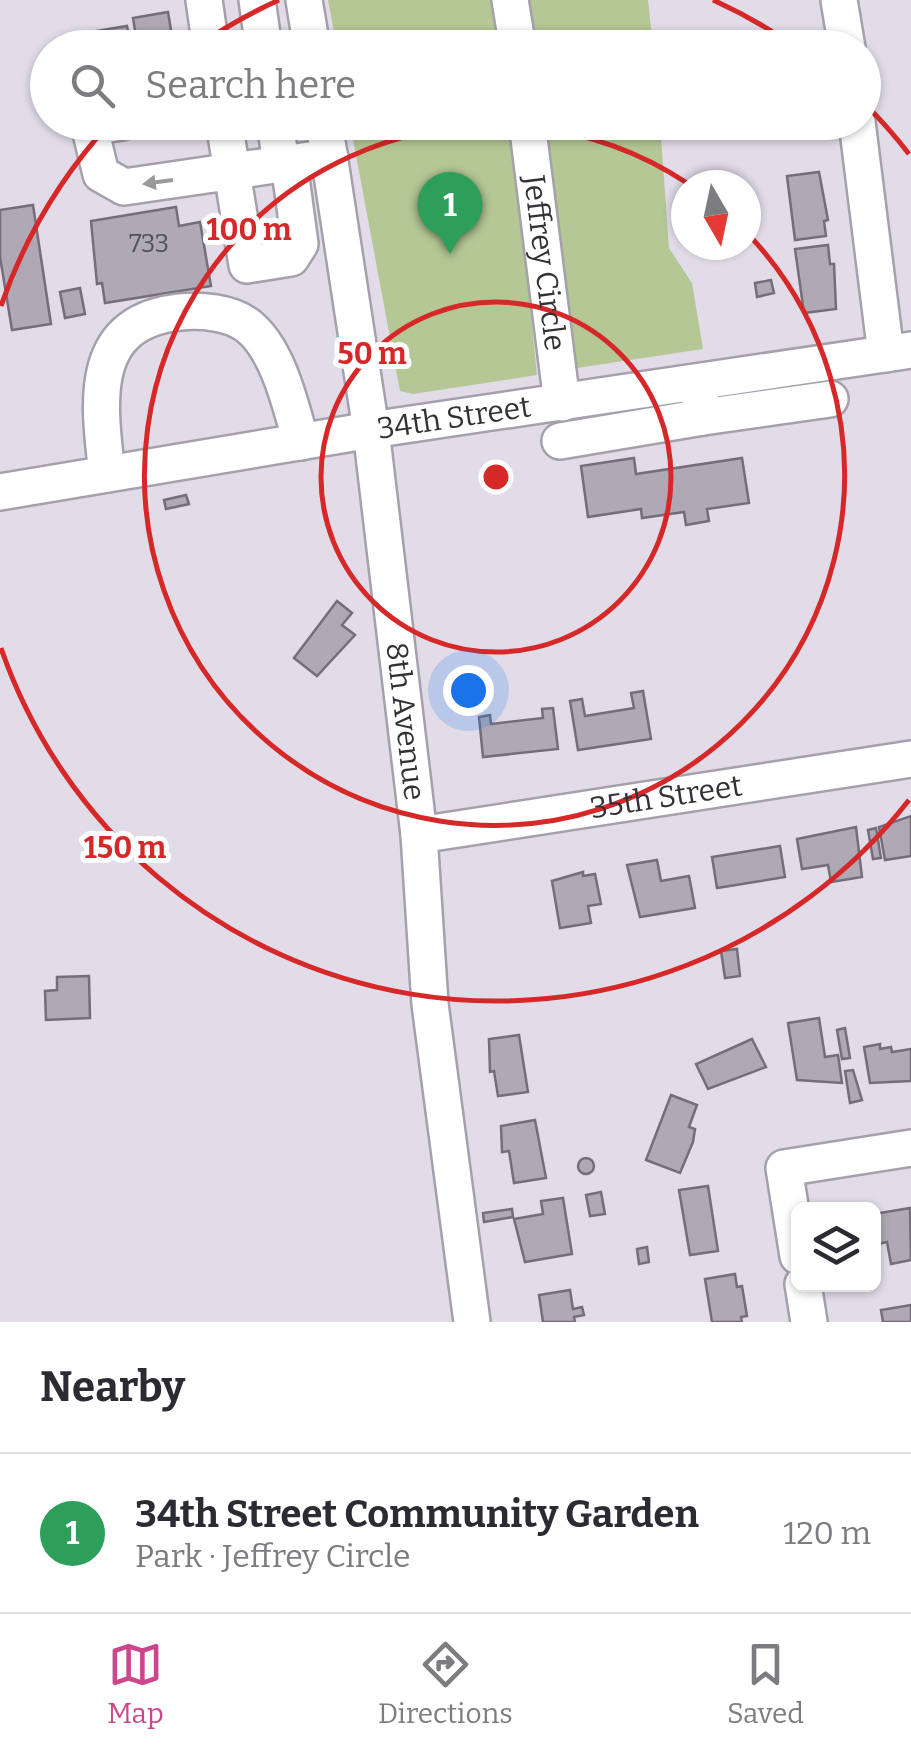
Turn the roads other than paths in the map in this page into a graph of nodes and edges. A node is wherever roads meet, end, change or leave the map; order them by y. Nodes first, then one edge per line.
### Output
1 (204, 0) edge
2 (257, 0) edge
3 (304, 0) edge
4 (510, 0) edge
5 (839, 0) edge
6 (209, 30) edge
7 (261, 30) edge
8 (309, 30) edge
9 (515, 30) edge
10 (845, 30) edge
11 (106, 140) edge
12 (228, 140) edge
13 (279, 140) edge
14 (327, 140) edge
15 (530, 140) edge
16 (861, 140) edge
17 (330, 157) junction
18 (285, 164) junction
19 (234, 171) junction
20 (247, 265) junction
21 (235, 320) junction
22 (898, 352) edge
23 (830, 398) dead end
24 (700, 400) junction
25 (562, 402) junction
26 (372, 430) junction
27 (560, 441) dead end
28 (301, 442) junction
29 (106, 474) junction
30 (0, 492) edge
31 (911, 759) edge
32 (419, 835) junction
33 (911, 1148) edge
34 (791, 1212) edge
35 (804, 1292) edge
36 (472, 1322) edge
37 (810, 1322) edge

1 - 6 street
2 - 7 street
3 - 8 street
4 - 9 street
5 - 10 street
19 -> 11 street
12 - 19 street
13 - 18 street
14 - 17 street, 8th Avenue
15 - 25 street, Jeffrey Circle
16 - 22 street
17 - 18 street
17 - 26 street, 8th Avenue
18 - 19 street
18 - 20 street
19 - 20 street
20 - 21 street
21 - 28 street
21 - 29 street
22 - 24 street, 34th Street
23 - 24 street
24 - 25 street, 34th Street
24 - 27 street
25 - 26 street, 34th Street
26 - 28 street, 34th Street
26 - 32 street, 8th Avenue
28 - 29 street, 34th Street
29 - 30 street, 34th Street
31 - 32 street, 35th Street
32 - 36 street, 8th Avenue
33 - 34 street
35 - 37 street

